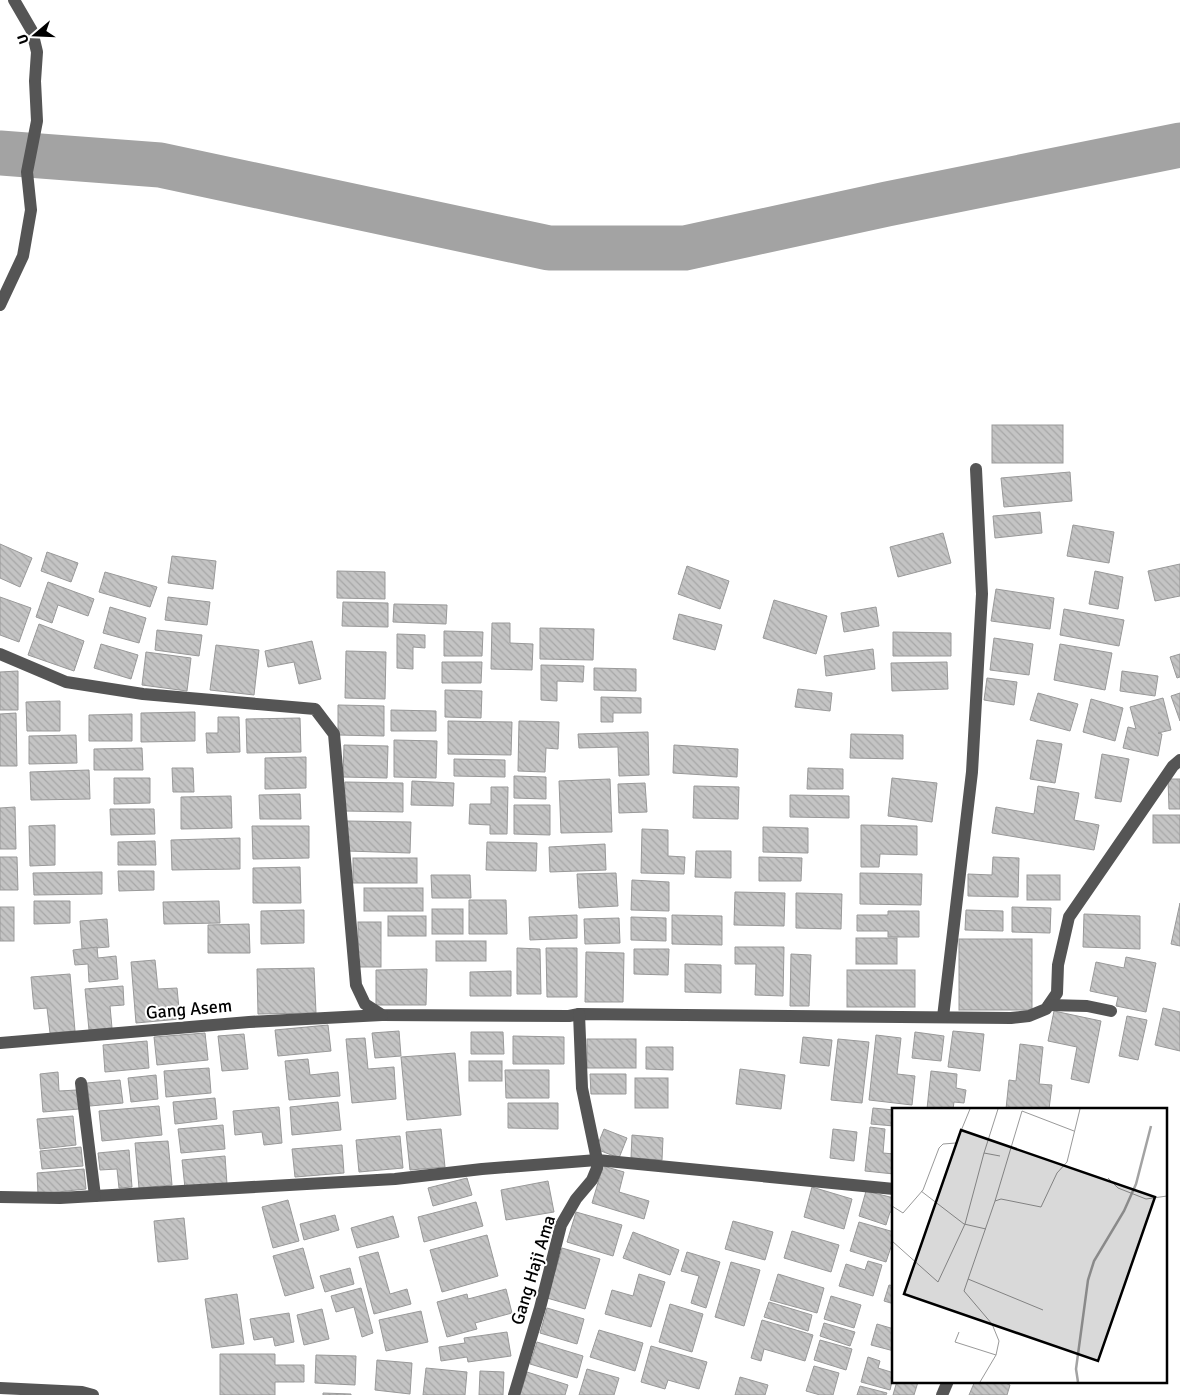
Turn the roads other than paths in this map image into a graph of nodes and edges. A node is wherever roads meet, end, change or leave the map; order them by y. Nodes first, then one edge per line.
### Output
1 (14, 0) edge
2 (0, 305) edge
3 (976, 469) dead end
4 (0, 654) edge
5 (1180, 760) edge
6 (1048, 1005) junction
7 (1111, 1011) dead end
8 (579, 1014) junction
9 (382, 1015) junction
10 (943, 1017) junction
11 (0, 1043) edge
12 (81, 1083) dead end
13 (597, 1160) junction
14 (892, 1189) edge
15 (95, 1196) junction
16 (0, 1197) edge
17 (948, 1382) edge
18 (0, 1388) edge
19 (92, 1395) edge
20 (514, 1395) edge
21 (942, 1395) edge

1 - 2 street
3 - 10 street
4 - 9 street
5 - 6 street
6 - 7 street
6 - 10 street, Gang Asem
8 - 9 street, Gang Asem
8 - 10 street, Gang Asem
8 - 13 street
9 - 11 street, Gang Asem
12 - 15 street
13 - 14 street
13 - 15 street
13 - 20 street, Gang Haji Ama
15 - 16 street
17 - 21 street
18 - 19 street

